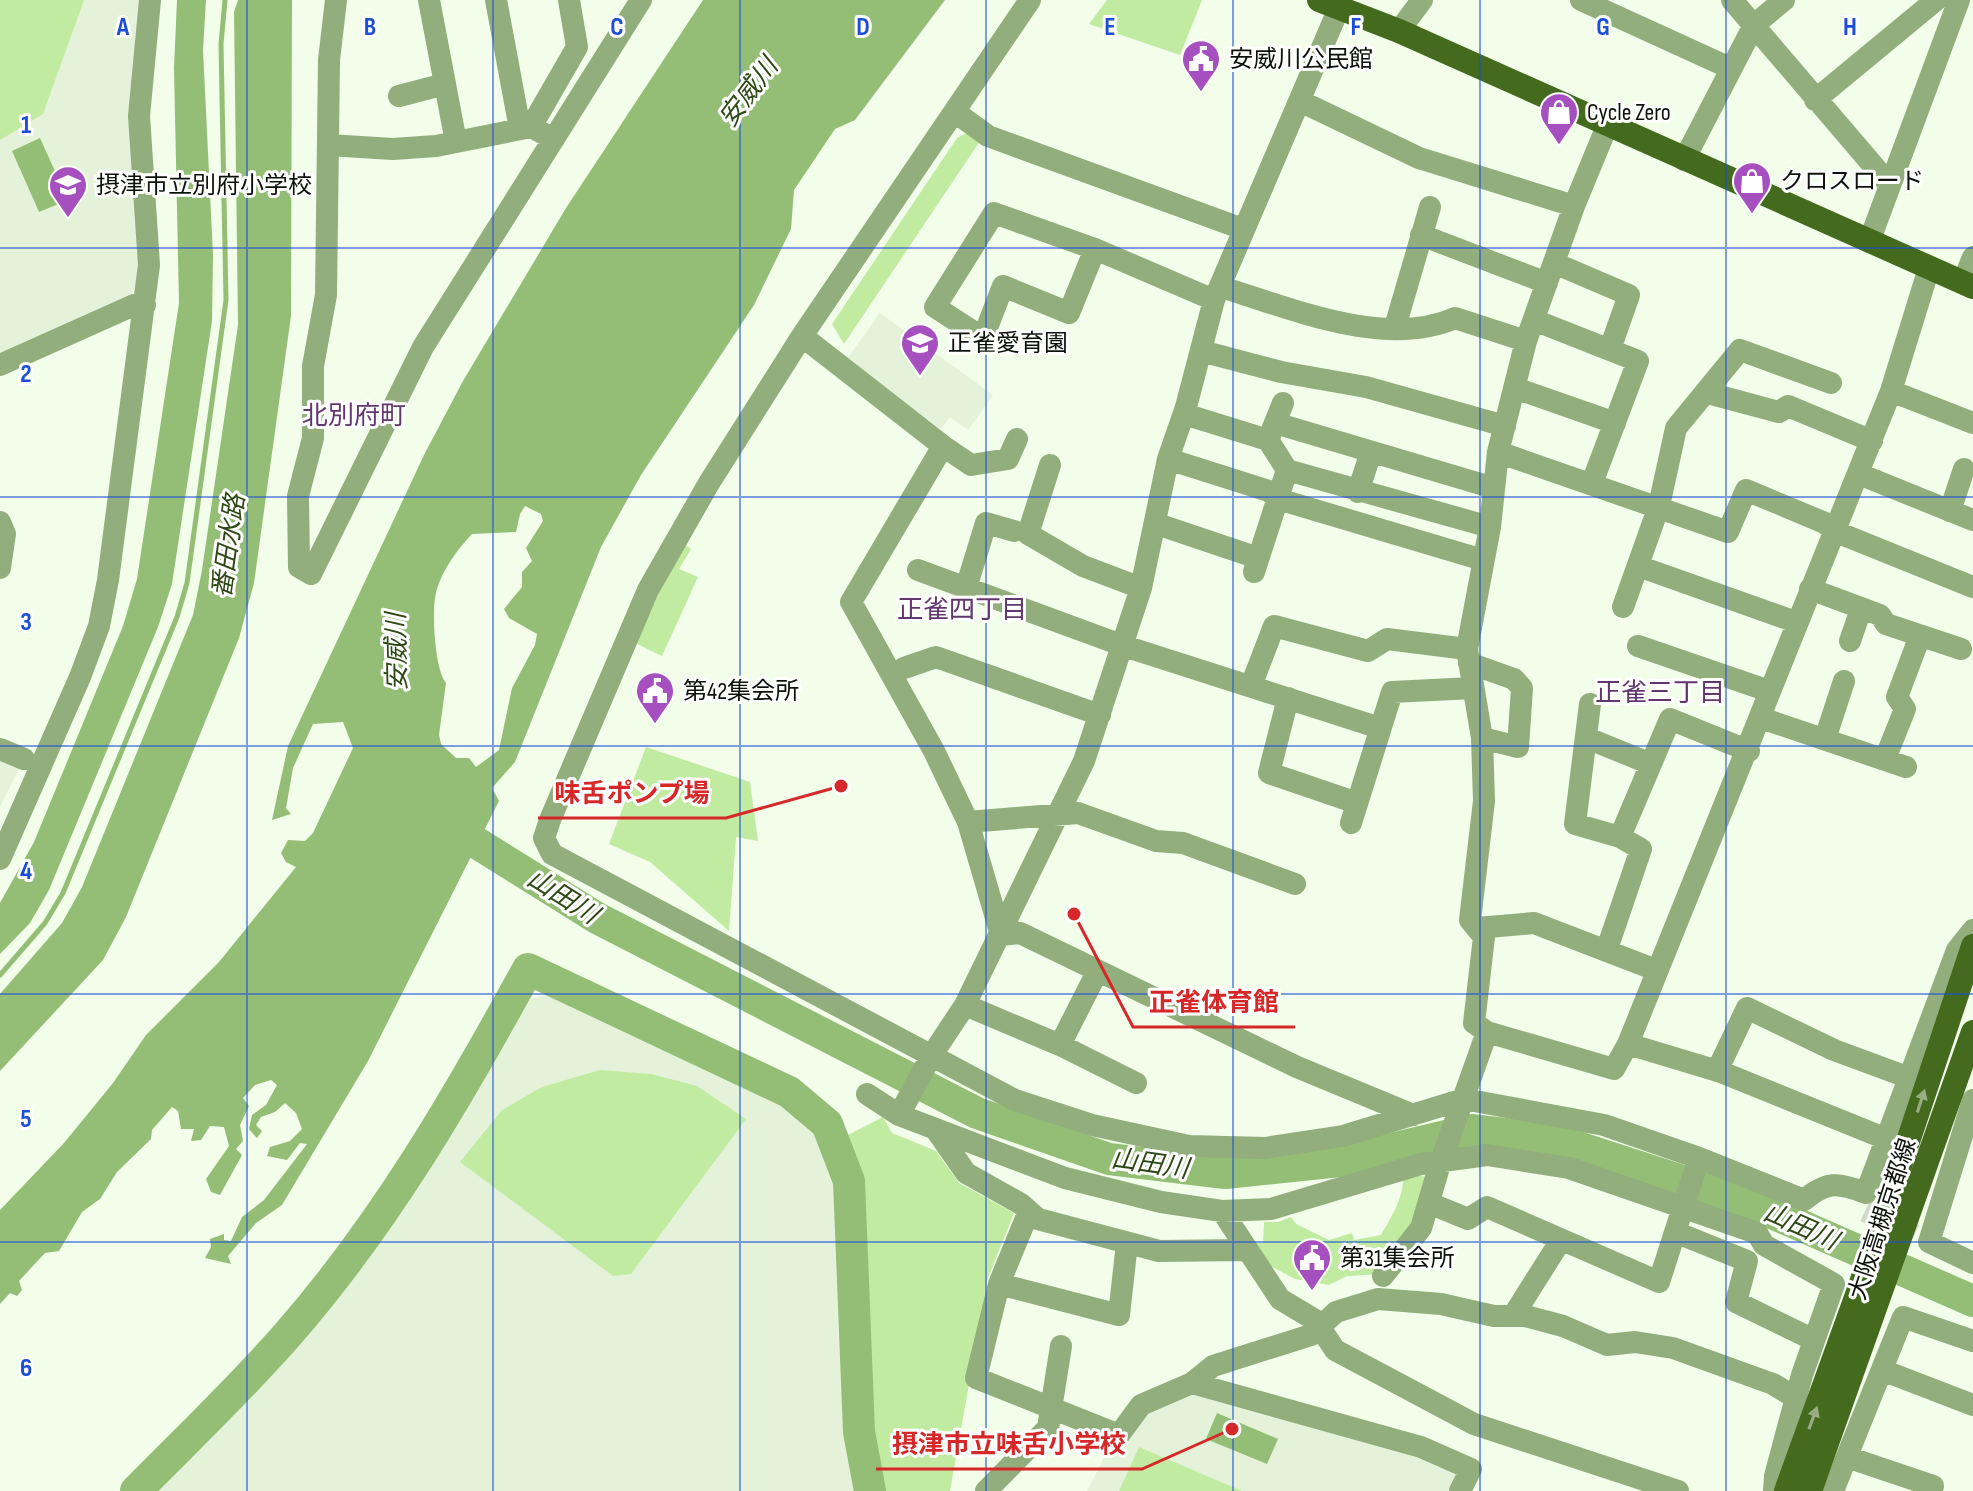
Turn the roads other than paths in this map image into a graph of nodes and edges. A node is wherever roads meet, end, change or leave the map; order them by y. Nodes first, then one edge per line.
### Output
1 (150, 0) edge
2 (336, 0) edge
3 (429, 0) edge
4 (496, 0) edge
5 (569, 0) edge
6 (641, 0) edge
7 (1030, 0) edge
8 (1422, 0) edge
9 (1581, 0) edge
10 (1732, 0) edge
11 (1784, 0) edge
12 (1936, 0) edge
13 (1959, 0) edge
14 (1330, 3) edge
15 (1754, 25) junction
16 (1399, 31) junction
17 (1730, 68) junction
18 (445, 84) junction
19 (399, 96) dead end
20 (1815, 100) junction
21 (1300, 101) junction
22 (955, 112) junction
23 (1607, 126) junction
24 (526, 128) junction
25 (554, 139) junction
26 (456, 142) junction
27 (328, 145) junction
28 (1684, 160) junction
29 (1889, 184) junction
30 (1574, 206) junction
31 (1430, 207) dead end
32 (1243, 229) junction
33 (1421, 235) junction
34 (1869, 242) junction
35 (1095, 249) junction
36 (1973, 257) edge
37 (1929, 268) junction
38 (1550, 273) junction
39 (1968, 284) edge
40 (1218, 293) junction
41 (145, 305) junction
42 (1395, 327) junction
43 (1530, 331) junction
44 (802, 336) junction
45 (1610, 349) junction
46 (1201, 351) junction
47 (0, 365) edge
48 (1831, 383) dead end
49 (1515, 388) junction
50 (1891, 391) junction
51 (1708, 393) junction
52 (1184, 414) junction
53 (1275, 422) junction
54 (1615, 423) junction
55 (1973, 423) edge
56 (1505, 426) junction
57 (1017, 439) dead end
58 (1872, 441) junction
59 (943, 446) junction
60 (1371, 452) junction
61 (1498, 452) junction
62 (1168, 459) junction
63 (1050, 465) dead end
64 (1964, 469) dead end
65 (1287, 470) junction
66 (1859, 474) junction
67 (1592, 483) junction
68 (1494, 488) junction
69 (1358, 492) junction
70 (1278, 499) junction
71 (1659, 506) junction
72 (1950, 511) junction
73 (1973, 520) edge
74 (0, 522) edge
75 (1157, 524) junction
76 (1490, 527) junction
77 (1014, 531) dead end
78 (1834, 531) junction
79 (1483, 560) junction
80 (1638, 566) junction
81 (0, 568) edge
82 (918, 570) dead end
83 (1973, 587) edge
84 (966, 588) junction
85 (1141, 588) junction
86 (1810, 589) junction
87 (1623, 607) dead end
88 (1861, 609) junction
89 (1796, 622) junction
90 (1920, 636) junction
91 (1850, 641) dead end
92 (1124, 646) junction
93 (1638, 646) dead end
94 (1961, 649) dead end
95 (1468, 656) junction
96 (904, 668) dead end
97 (1844, 681) dead end
98 (1251, 686) junction
99 (1473, 688) junction
100 (1769, 691) junction
101 (1288, 698) junction
102 (1590, 704) dead end
103 (1100, 715) junction
104 (1761, 718) junction
105 (1380, 728) junction
106 (1482, 738) junction
107 (1587, 738) junction
108 (1825, 739) junction
109 (0, 749) edge
110 (1749, 751) junction
111 (24, 759) dead end
112 (1651, 764) junction
113 (1061, 812) junction
114 (968, 822) junction
115 (1620, 837) junction
116 (0, 859) edge
117 (1295, 884) dead end
118 (1477, 928) junction
119 (1973, 930) edge
120 (1001, 935) junction
121 (1973, 946) edge
122 (1607, 949) junction
123 (1656, 970) junction
124 (1097, 972) junction
125 (965, 1005) junction
126 (1487, 1032) junction
127 (1973, 1032) edge
128 (1628, 1044) junction
129 (1060, 1045) junction
130 (930, 1058) junction
131 (1717, 1071) junction
132 (1907, 1077) junction
133 (1136, 1083) dead end
134 (867, 1094) dead end
135 (1464, 1099) junction
136 (1973, 1100) edge
137 (899, 1115) junction
138 (1413, 1115) junction
139 (936, 1130) junction
140 (1884, 1138) junction
141 (1967, 1144) edge
142 (1699, 1158) junction
143 (1440, 1164) junction
144 (1429, 1203) junction
145 (1683, 1208) junction
146 (1029, 1211) junction
147 (1222, 1211) junction
148 (1893, 1225) junction
149 (1675, 1232) junction
150 (1561, 1240) junction
151 (1127, 1243) junction
152 (1245, 1250) junction
153 (1973, 1263) edge
154 (1383, 1276) dead end
155 (999, 1284) junction
156 (1868, 1298) junction
157 (1513, 1316) junction
158 (1322, 1328) junction
159 (1814, 1340) junction
160 (1973, 1341) edge
161 (1061, 1346) dead end
162 (1882, 1370) junction
163 (1192, 1383) junction
164 (1796, 1398) junction
165 (1973, 1405) edge
166 (1052, 1408) junction
167 (1847, 1457) junction
168 (1933, 1486) dead end
169 (986, 1491) edge
170 (1460, 1491) edge
171 (1678, 1491) edge
172 (1774, 1491) edge
173 (1786, 1491) edge
174 (1810, 1491) edge
175 (1833, 1491) edge

1 - 41 street
2 - 27 street
3 - 18 street
4 - 24 street
5 - 24 street
6 - 25 street
7 - 22 street
8 - 16 street
9 - 17 street
10 - 15 street
11 - 15 street
12 - 20 street
13 - 29 street
14 - 16 main road
14 - 21 street
15 - 17 street
15 - 20 street
16 - 23 main road
17 - 28 street
18 - 19 street
18 - 26 street
20 - 29 street
21 - 30 street
21 - 32 street
22 - 32 street
22 - 44 street
23 - 28 main road
23 - 30 street
24 - 25 street
24 - 26 street
25 - 27 street
26 - 27 street
28 - 34 main road
29 - 34 street
30 - 38 street
31 - 33 street
32 - 40 street
33 - 38 street
33 - 42 street
34 - 37 main road
35 - 35 street
35 - 40 street
36 - 39 street
37 - 39 main road
37 - 50 street
38 - 43 street
38 - 45 street
40 - 42 street
40 - 46 street
41 - 47 street
41 - 116 street
42 - 43 street
43 - 45 street
43 - 49 street
44 - 59 street
44 - 130 street
45 - 54 street
46 - 52 street
46 - 56 street
48 - 51 street
49 - 54 street
49 - 56 street
50 - 55 street
50 - 58 street
51 - 58 street
51 - 71 street
52 - 53 street
52 - 62 street
53 - 60 street
53 - 65 street
54 - 67 street
56 - 61 street
57 - 59 street
58 - 66 street
59 - 114 street
60 - 68 street
60 - 69 street
61 - 67 street
61 - 68 street
62 - 70 street
62 - 75 street
63 - 85 street
64 - 72 street
65 - 69 street
65 - 70 street
66 - 72 street
66 - 78 street
67 - 71 street
68 - 76 street
69 - 76 street
70 - 75 street
70 - 79 street
71 - 78 street
71 - 80 street
72 - 73 street
74 - 81 street
75 - 85 street
76 - 79 street
77 - 84 street
78 - 83 street
78 - 86 street
79 - 95 street
80 - 87 street
80 - 89 street
82 - 84 street
84 - 92 street
85 - 92 street
86 - 88 street
86 - 89 street
88 - 90 street
88 - 91 street
89 - 100 street
90 - 94 street
90 - 108 street
92 - 98 street
92 - 103 street
93 - 100 street
95 - 98 street
95 - 99 street
95 - 106 street
96 - 103 street
97 - 108 street
98 - 101 street
99 - 105 street
99 - 106 street
100 - 104 street
101 - 105 street
101 - 105 street
102 - 107 street
103 - 113 street
104 - 108 street
104 - 110 street
106 - 118 street
107 - 112 street
107 - 115 street
109 - 111 street
110 - 112 street
110 - 123 street
112 - 115 street
113 - 114 street
113 - 117 street
113 - 120 street
114 - 120 street
115 - 122 street
118 - 122 street
118 - 126 street
119 - 132 street
120 - 124 street
120 - 125 street
148 -> 121 main road, 大阪高槻京都線
122 - 123 street
123 - 128 street
124 - 129 street
124 - 138 street
125 - 129 street
125 - 130 street
126 - 128 street
126 - 135 street
127 - 148 main road, 大阪高槻京都線
128 - 131 street
129 - 133 street
130 - 137 street
130 - 138 street
131 - 132 street
131 - 140 street
132 - 140 street
134 - 137 street
135 - 138 street
135 - 142 street
135 - 143 street
136 - 141 street
137 - 139 street
139 - 146 street
139 - 147 street
140 - 148 street
141 - 148 street
142 - 145 street
142 - 148 street
143 - 144 street
143 - 145 street
143 - 147 street
144 - 150 street
144 - 154 street
145 - 149 street
145 - 156 street
146 - 151 street
146 - 155 street
147 - 152 street
148 - 153 street
148 - 156 main road, 大阪高槻京都線
149 - 150 street
149 - 159 street
150 - 157 street
151 - 152 street
151 - 155 street
152 - 158 street
155 - 166 street
156 - 159 street
156 - 160 street
156 - 162 street
173 -> 156 main road, 大阪高槻京都線
156 - 174 main road, 大阪高槻京都線
157 - 158 street
157 - 164 street
158 - 163 street
158 - 171 street
159 - 164 street
161 - 166 street
162 - 165 street
162 - 167 street
163 - 166 street
163 - 170 street
164 - 172 street
166 - 169 street
167 - 168 street
167 - 175 street

